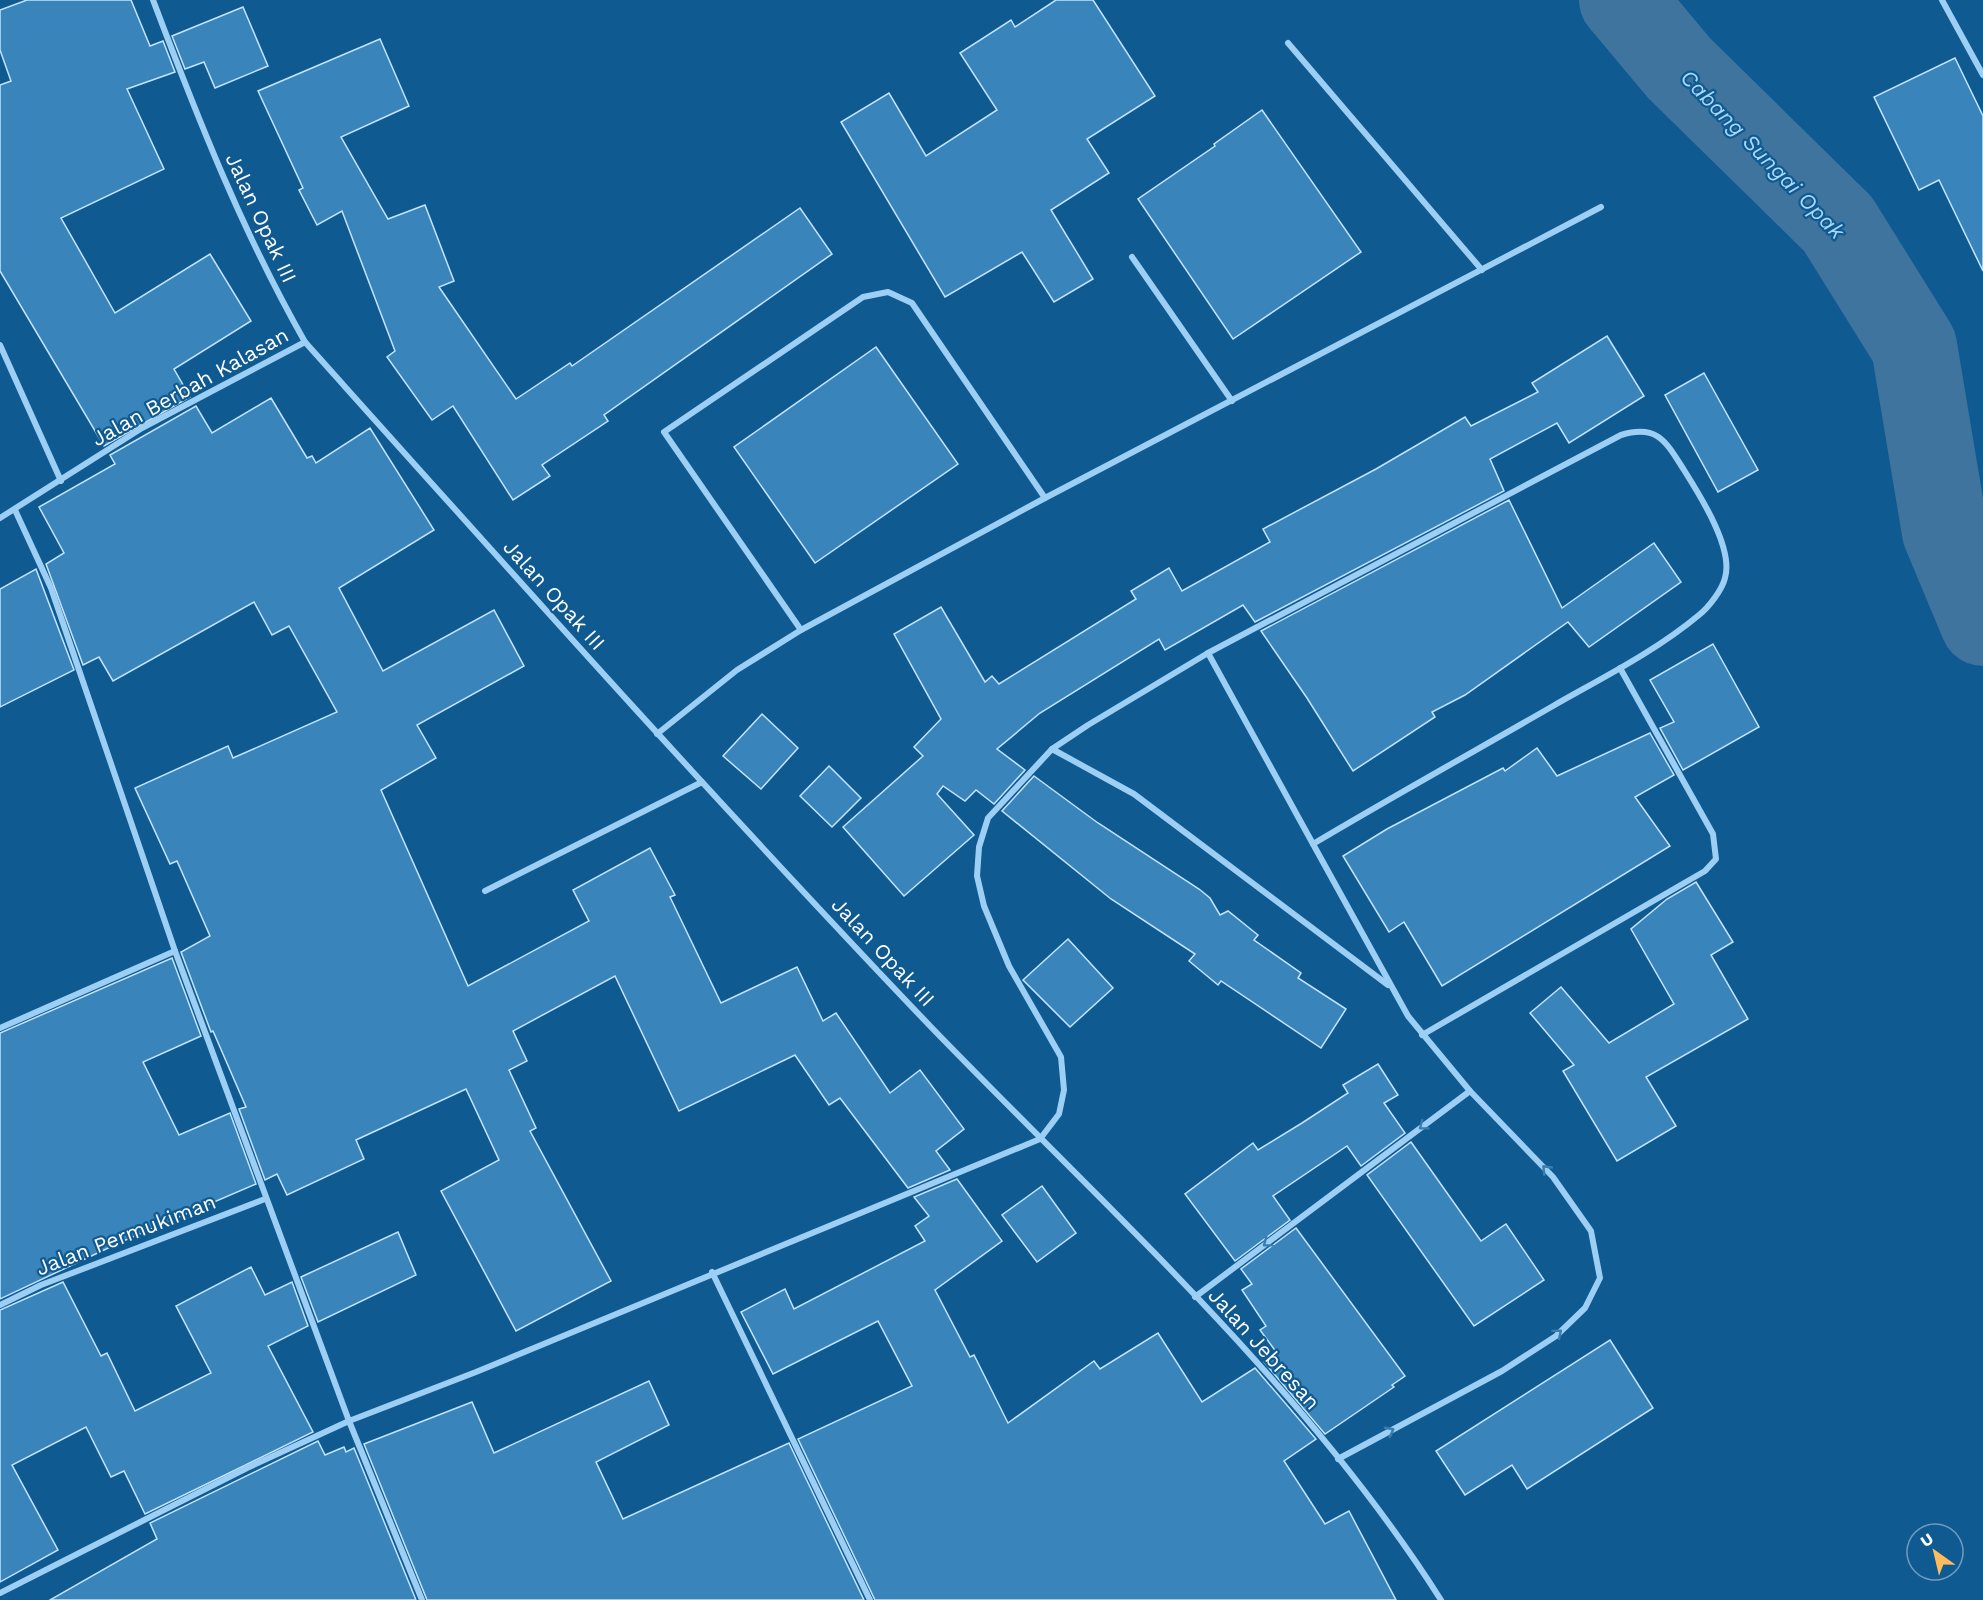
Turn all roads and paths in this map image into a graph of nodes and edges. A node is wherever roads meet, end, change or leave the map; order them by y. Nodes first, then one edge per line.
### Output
1 (153, 0) edge
2 (1942, 0) edge
3 (1288, 43) dead end
4 (1983, 75) edge
5 (1601, 207) dead end
6 (1131, 257) dead end
7 (1482, 270) junction
8 (305, 342) junction
9 (0, 345) edge
10 (1232, 401) junction
11 (61, 481) junction
12 (1045, 498) junction
13 (15, 510) junction
14 (0, 518) edge
15 (801, 630) junction
16 (1209, 653) junction
17 (1620, 668) junction
18 (657, 734) junction
19 (1052, 749) junction
20 (702, 782) junction
21 (1313, 844) junction
22 (485, 891) dead end
23 (175, 951) junction
24 (1390, 988) junction
25 (0, 1028) edge
26 (1422, 1035) junction
27 (1470, 1091) junction
28 (1040, 1139) junction
29 (265, 1199) junction
30 (712, 1272) junction
31 (1195, 1297) junction
32 (0, 1305) edge
33 (349, 1421) junction
34 (1338, 1459) junction
35 (0, 1593) edge
36 (422, 1600) edge
37 (870, 1600) edge
38 (1441, 1600) edge

1 - 8 street, Jalan Opak III
2 - 4 street
3 - 7 street
5 - 7 street
6 - 10 street
7 - 10 street
8 - 11 street, Jalan Berbah Kalasan
8 - 18 street, Jalan Opak III
9 - 11 street
10 - 12 street
11 - 13 street, Jalan Berbah Kalasan
12 - 15 street
12 - 15 street
13 - 14 street, Jalan Berbah Kalasan
13 - 23 street
15 - 18 street
16 - 17 street
16 - 19 street
16 - 21 street
17 - 21 street
17 - 26 street
18 - 20 street, Jalan Opak III
19 - 24 street
19 - 28 street
20 - 22 street
20 - 28 street, Jalan Opak III
21 - 24 street
23 - 25 street
23 - 29 street
24 - 26 street
26 - 27 street
27 -> 31 street
34 -> 27 street
28 - 30 street
28 - 31 street, Jalan Jebresan
29 - 32 street, Jalan Permukiman
29 - 33 street
30 - 33 street
30 - 37 street
31 - 34 street, Jalan Jebresan
33 - 35 street
33 - 36 street
34 - 38 street, Jalan Jebresan

